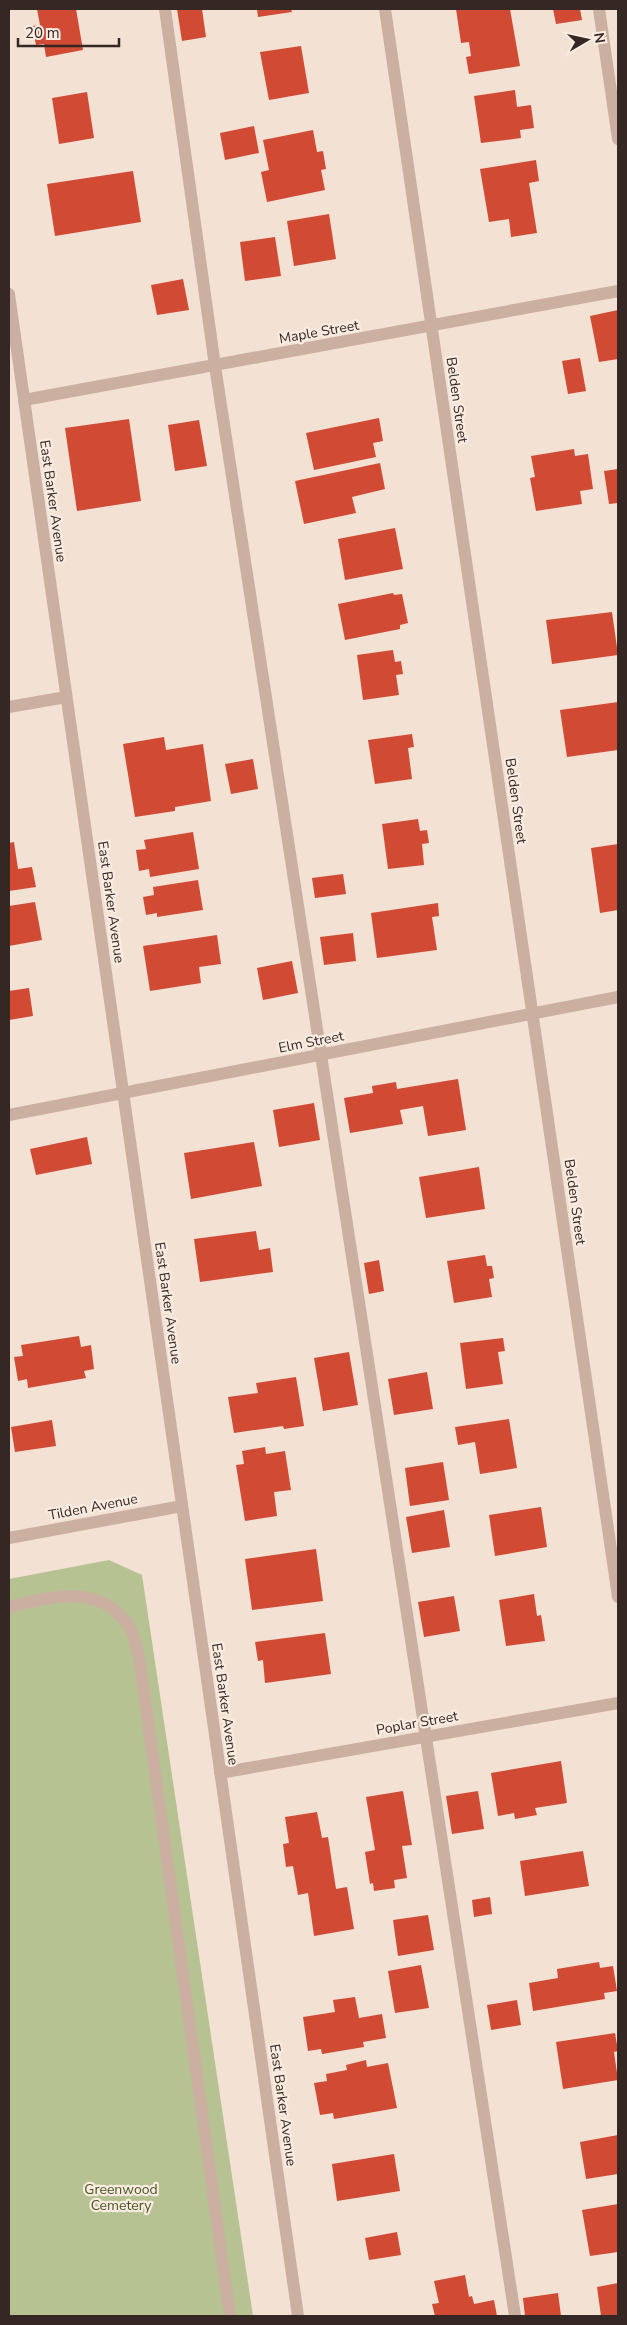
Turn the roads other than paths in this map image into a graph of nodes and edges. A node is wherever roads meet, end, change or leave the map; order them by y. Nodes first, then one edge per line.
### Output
1 (165, 9) edge
2 (385, 9) edge
3 (599, 9) edge
4 (618, 139) edge
5 (618, 291) edge
6 (9, 295) edge
7 (431, 327) junction
8 (215, 366) junction
9 (24, 400) junction
10 (66, 697) junction
11 (9, 707) edge
12 (618, 997) edge
13 (532, 1013) junction
14 (320, 1055) junction
15 (123, 1094) junction
16 (9, 1115) edge
17 (182, 1506) junction
18 (9, 1538) edge
19 (618, 1598) edge
20 (9, 1607) edge
21 (618, 1703) edge
22 (424, 1737) junction
23 (220, 1773) junction
24 (230, 2316) edge
25 (298, 2316) edge
26 (515, 2316) edge

1 - 8 street
2 - 7 street, Belden Street
3 - 4 street
5 - 7 street, Maple Street
6 - 9 street, East Barker Avenue
7 - 8 street, Maple Street
7 - 13 street, Belden Street
8 - 9 street, Maple Street
8 - 14 street
9 - 10 street, East Barker Avenue
10 - 11 street
10 - 15 street, East Barker Avenue
12 - 13 street, Elm Street
13 - 14 street, Elm Street
13 - 19 street, Belden Street
14 - 15 street, Elm Street
14 - 22 street
15 - 16 street, Elm Street
15 - 17 street, East Barker Avenue
17 - 18 street, Tilden Avenue
17 - 23 street, East Barker Avenue
20 - 24 street
21 - 22 street, Poplar Street
22 - 23 street, Poplar Street
22 - 26 street
23 - 25 street, East Barker Avenue

